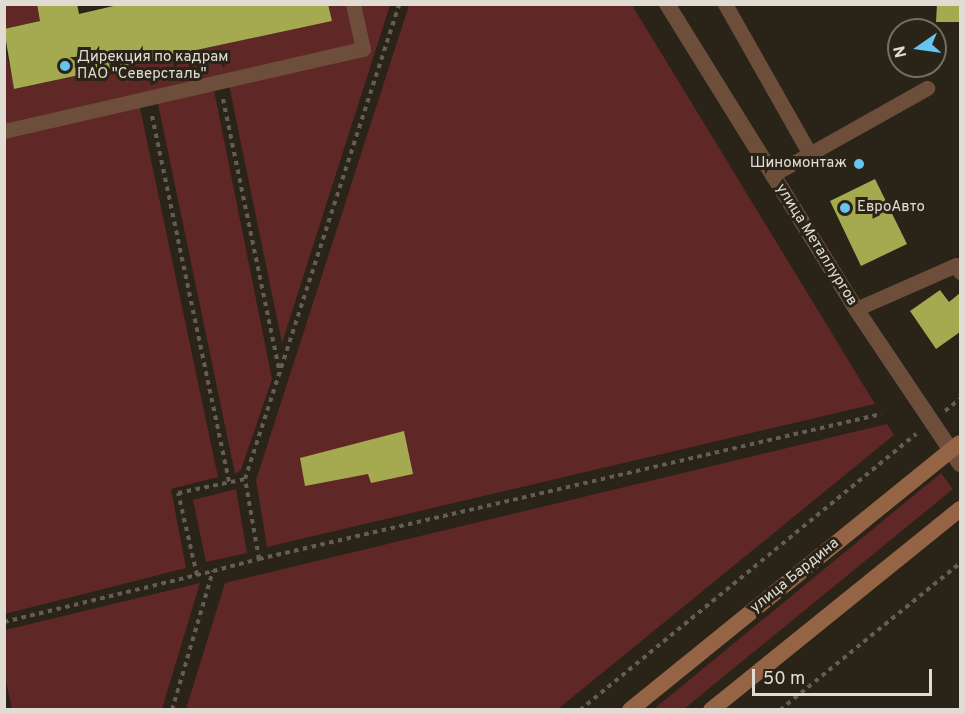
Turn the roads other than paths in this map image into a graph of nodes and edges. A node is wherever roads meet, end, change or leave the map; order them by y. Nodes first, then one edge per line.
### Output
1 (353, 4) edge
2 (667, 4) edge
3 (725, 4) edge
4 (927, 88) dead end
5 (4, 131) edge
6 (810, 154) junction
7 (772, 175) junction
8 (960, 272) edge
9 (856, 309) junction
10 (957, 453) edge
11 (960, 509) edge
12 (630, 710) edge
13 (711, 710) edge

1 - 5 lane
2 - 7 street, улица Металлургов
3 - 6 lane
4 - 6 lane
6 - 7 lane
7 - 9 street, улица Металлургов
8 - 9 lane
9 - 10 street, улица Металлургов
10 - 12 main road, улица Бардина
11 - 13 main road

